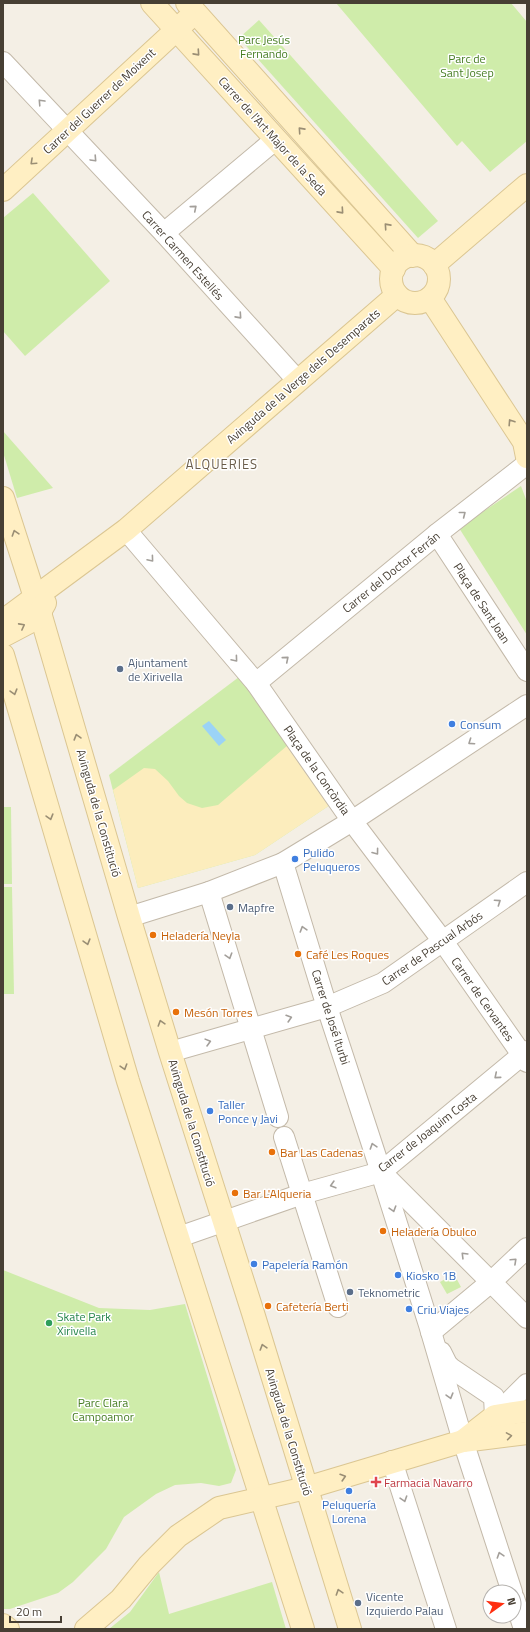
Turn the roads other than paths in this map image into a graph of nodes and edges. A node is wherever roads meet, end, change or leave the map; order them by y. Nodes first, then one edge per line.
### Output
1 (152, 3) edge
2 (191, 8) edge
3 (176, 30) junction
4 (3, 62) edge
5 (67, 131) junction
6 (276, 139) junction
7 (527, 186) edge
8 (3, 190) edge
9 (164, 233) junction
10 (414, 256) junction
11 (434, 265) junction
12 (394, 269) junction
13 (397, 295) junction
14 (430, 298) junction
15 (298, 381) junction
16 (527, 457) edge
17 (527, 464) edge
18 (3, 498) edge
19 (126, 530) junction
20 (437, 534) junction
21 (98, 550) junction
22 (26, 566) junction
23 (38, 606) junction
24 (3, 620) edge
25 (3, 636) edge
26 (3, 655) edge
27 (527, 671) edge
28 (256, 683) junction
29 (527, 705) edge
30 (352, 821) junction
31 (283, 862) junction
32 (527, 882) edge
33 (209, 892) junction
34 (129, 916) junction
35 (442, 940) junction
36 (327, 1007) junction
37 (251, 1030) junction
38 (170, 1052) junction
39 (525, 1056) edge
40 (278, 1117) dead end
41 (284, 1136) dead end
42 (381, 1172) junction
43 (302, 1194) junction
44 (223, 1221) junction
45 (179, 1237) junction
46 (527, 1248) edge
47 (491, 1282) junction
48 (338, 1307) dead end
49 (527, 1318) edge
50 (431, 1332) junction
51 (527, 1384) edge
52 (527, 1411) edge
53 (495, 1416) junction
54 (527, 1433) edge
55 (463, 1441) junction
56 (392, 1462) junction
57 (306, 1488) junction
58 (261, 1498) junction
59 (509, 1584) edge
60 (3, 1625) edge
61 (8, 1629) edge
62 (86, 1629) edge
63 (303, 1629) edge
64 (350, 1629) edge
65 (446, 1629) edge

1 - 3 street, Carrer de l'Art Major de la Seda
2 - 3 street, Carrer del Guerrer de Moixent
10 -> 2 street, Carrer de l'Art Major de la Seda
3 - 5 street, Carrer del Guerrer de Moixent
3 -> 6 street, Carrer de l'Art Major de la Seda
5 -> 4 street, Carrer Carmen Estellés
5 -> 8 street, Carrer del Guerrer de Moixent
5 -> 9 street, Carrer Carmen Estellés
9 -> 6 street
6 -> 12 street, Carrer de l'Art Major de la Seda
7 - 11 street
9 -> 15 street, Carrer Carmen Estellés
10 - 11 street
10 - 12 street
11 - 14 street
12 - 13 street
13 - 14 street
13 - 15 street, Avinguda de la Verge dels Desemparats
16 -> 14 street
15 - 19 street, Avinguda de la Verge dels Desemparats
20 -> 17 street, Carrer del Doctor Ferrán
22 -> 18 street, Avinguda de la Constitució
19 - 21 street, Avinguda de la Verge dels Desemparats
19 -> 28 street, Plaça de la Concòrdia
20 - 27 street, Plaça de Sant Joan
28 -> 20 street, Carrer del Doctor Ferrán
21 - 22 street, Avinguda de la Verge dels Desemparats
21 - 23 street, Avinguda de la Verge dels Desemparats
22 - 23 street, Avinguda de la Constitució
23 - 24 street
25 -> 23 street
34 -> 23 street, Avinguda de la Constitució
26 -> 45 street
28 - 30 street, Plaça de la Concòrdia
29 -> 30 street
30 - 31 street, Plaça de la Concòrdia
30 -> 35 street, Carrer de Cervantes
31 - 33 street, Plaça de la Concòrdia
36 -> 31 street, Carrer de José Iturbi
35 -> 32 street, Carrer de Pascual Arbós
33 - 34 street, Plaça de la Concòrdia
33 -> 37 street
38 -> 34 street, Avinguda de la Constitució
35 - 36 street, Carrer de Pascual Arbós
35 - 39 street, Carrer de Cervantes
37 -> 36 street, Carrer de Pascual Arbós
42 -> 36 street, Carrer de José Iturbi
38 -> 37 street, Carrer de Pascual Arbós
37 - 40 street
38 - 44 street, Avinguda de la Constitució
39 -> 42 street, Carrer de Joaquim Costa
41 - 43 street
42 -> 43 street, Carrer de Joaquim Costa
47 -> 42 street, Carrer de José Iturbi
42 -> 50 street, Carrer de José Iturbi
43 - 44 street, Carrer de Joaquim Costa
43 - 48 street
44 - 45 street, Carrer de Joaquim Costa
57 -> 44 street, Avinguda de la Constitució
45 - 58 street
47 -> 46 street
47 - 49 street, Carrer de José Iturbi
47 - 50 street
50 - 53 street
50 -> 55 street
51 - 53 street
52 - 53 street
53 - 55 street
55 -> 54 street
55 - 56 street
59 -> 55 street
57 -> 56 street
56 -> 65 street
57 - 58 street
64 -> 57 street, Avinguda de la Constitució
58 - 62 street
58 - 63 street
60 - 61 street

